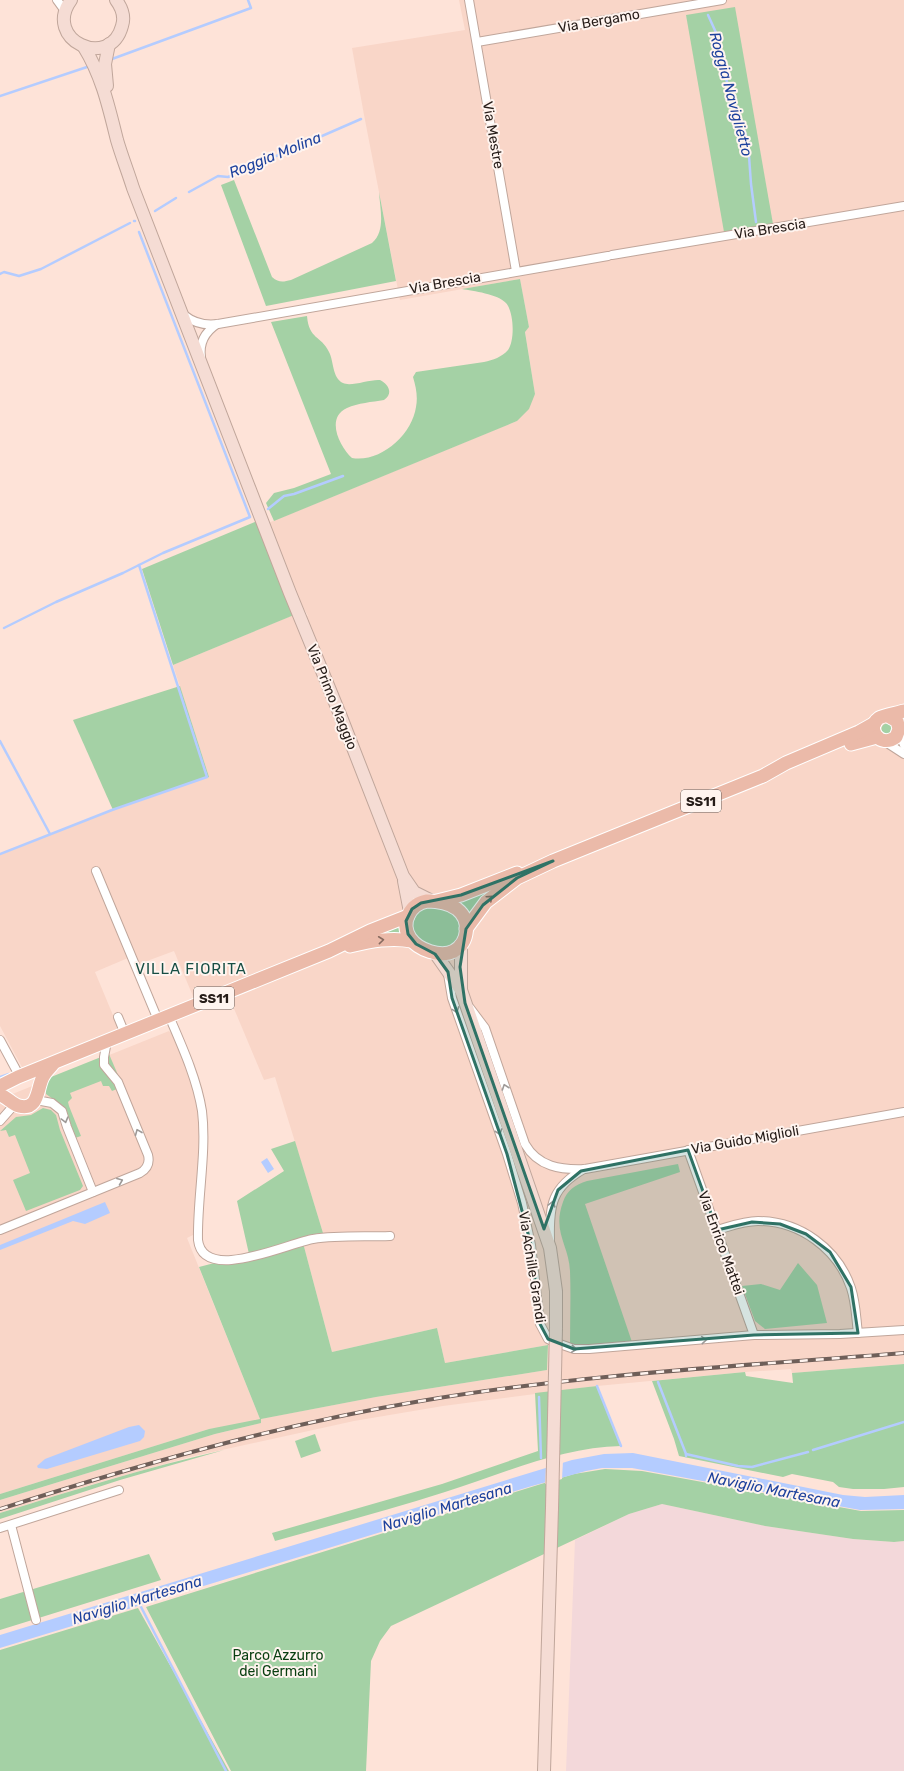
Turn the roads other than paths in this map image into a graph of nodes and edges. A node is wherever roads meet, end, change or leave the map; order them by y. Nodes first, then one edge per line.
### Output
1 (57, 0) edge
2 (71, 0) edge
3 (116, 0) edge
4 (470, 0) edge
5 (722, 0) edge
6 (65, 11) junction
7 (477, 42) junction
8 (109, 44) junction
9 (84, 47) junction
10 (107, 99) junction
11 (904, 206) edge
12 (516, 271) junction
13 (184, 314) junction
14 (218, 324) junction
15 (201, 359) junction
16 (904, 711) edge
17 (888, 716) junction
18 (875, 723) junction
19 (901, 726) edge
20 (880, 739) junction
21 (904, 745) edge
22 (904, 754) edge
23 (763, 776) junction
24 (552, 861) junction
25 (96, 870) dead end
26 (403, 876) junction
27 (434, 901) junction
28 (409, 914) junction
29 (466, 929) junction
30 (412, 941) junction
31 (461, 944) junction
32 (325, 953) junction
33 (435, 954) junction
34 (448, 972) junction
35 (461, 990) junction
36 (465, 1003) junction
37 (118, 1017) dead end
38 (163, 1018) junction
39 (125, 1034) junction
40 (0, 1040) edge
41 (107, 1041) junction
42 (55, 1062) junction
43 (14, 1078) edge
44 (37, 1096) junction
45 (9, 1100) edge
46 (904, 1112) edge
47 (0, 1121) edge
48 (688, 1150) junction
49 (585, 1169) junction
50 (93, 1192) junction
51 (0, 1230) edge
52 (717, 1230) junction
53 (390, 1236) dead end
54 (550, 1248) junction
55 (904, 1330) edge
56 (858, 1333) junction
57 (754, 1335) junction
58 (119, 1490) dead end
59 (11, 1525) junction
60 (0, 1528) edge
61 (36, 1620) dead end
62 (544, 1771) edge

1 - 6 street
2 - 6 main road
3 - 8 main road
4 - 7 street, Via Mestre
5 - 7 street, Via Bergamo
6 - 9 main road
7 - 12 street, Via Mestre
8 - 9 main road
8 - 10 main road
9 - 10 main road
10 - 13 main road, Via Primo Maggio
11 - 12 street, Via Brescia
12 - 14 street, Via Brescia
13 - 14 street, Via Brescia
13 - 15 main road, Via Primo Maggio
14 - 15 street
15 - 26 main road, Via Primo Maggio
16 - 17 main road, SS11
17 - 18 main road, SS11
17 - 19 main road
18 - 20 main road
18 - 23 main road, SS11
19 - 20 main road, SS11
19 - 21 street
20 - 22 street
20 - 23 main road, SS11
23 - 24 main road, SS11
24 - 27 main road, SS11
29 -> 24 main road, SS11
25 - 38 street
26 - 27 main road, Via Primo Maggio
26 - 28 main road, Via Primo Maggio
27 - 28 main road, SS11
27 - 29 main road
28 - 30 main road
28 - 32 main road, SS11
29 - 31 main road, SS11
32 -> 30 main road, SS11
30 - 33 main road, SS11
31 - 33 main road
31 - 35 main road
32 - 38 main road, SS11
33 - 34 main road
34 - 35 main road
34 -> 57 street, Via Achille Grandi
35 - 36 main road
49 -> 36 street
36 - 54 main road
37 - 39 street
38 - 39 main road, SS11
38 - 53 street
39 - 41 main road, SS11
40 - 43 street
41 - 42 main road, SS11
50 -> 41 street
42 - 43 main road, SS11
42 - 44 main road, SS11
43 - 44 main road
43 - 45 main road
44 - 45 main road
44 -> 50 street
45 - 47 street
46 - 48 street, Via Guido Miglioli
48 - 49 street, Via Guido Miglioli
48 - 52 street, Via Enrico Mattei
54 -> 49 street
50 - 51 street
52 - 56 street
52 - 57 street, Via Enrico Mattei
54 - 62 main road, bridge
55 - 56 street, Via Achille Grandi
56 - 57 street, Via Achille Grandi
58 - 59 street
59 - 60 street
59 - 61 street

